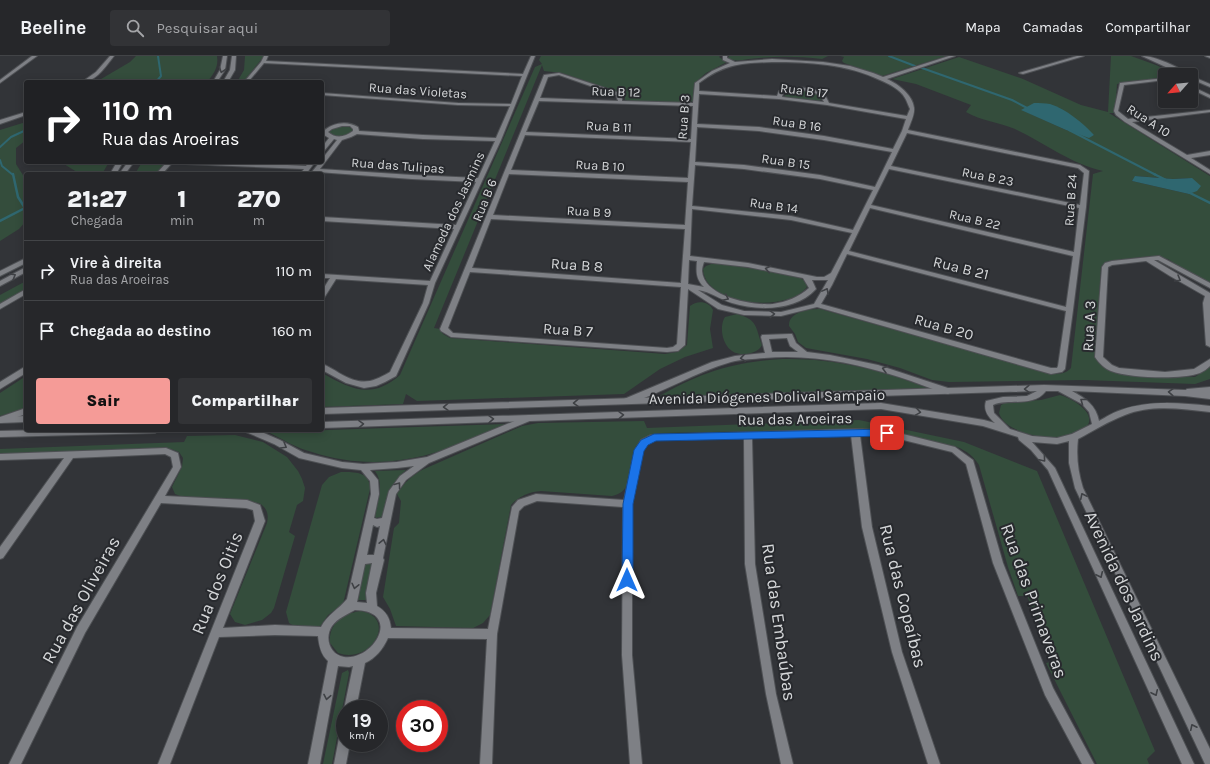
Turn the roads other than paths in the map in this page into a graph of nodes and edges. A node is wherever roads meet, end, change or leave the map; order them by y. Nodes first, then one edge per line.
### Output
1 (35, 56) edge
2 (112, 56) edge
3 (225, 56) edge
4 (234, 56) edge
5 (266, 56) edge
6 (533, 56) edge
7 (725, 56) edge
8 (953, 56) edge
9 (1082, 56) edge
10 (1144, 56) edge
11 (1166, 56) edge
12 (1207, 56) edge
13 (1210, 57) edge
14 (834, 59) edge
15 (263, 62) junction
16 (733, 63) junction
17 (1162, 63) junction
18 (1172, 68) edge
19 (1021, 73) dead end
20 (525, 75) junction
21 (882, 78) junction
22 (87, 80) edge
23 (217, 80) edge
24 (227, 80) edge
25 (248, 80) edge
26 (1158, 80) edge
27 (1198, 80) edge
28 (0, 82) edge
29 (1210, 86) edge
30 (1198, 91) edge
31 (696, 92) junction
32 (324, 94) edge
33 (1210, 97) edge
34 (779, 98) junction
35 (536, 99) junction
36 (620, 102) junction
37 (827, 104) junction
38 (512, 105) junction
39 (695, 105) junction
40 (1210, 111) edge
41 (24, 114) edge
42 (909, 118) junction
43 (1127, 121) junction
44 (0, 122) edge
45 (694, 125) junction
46 (324, 130) edge
47 (905, 131) junction
48 (356, 132) junction
49 (523, 133) junction
50 (332, 138) junction
51 (341, 138) junction
52 (498, 140) junction
53 (693, 141) junction
54 (324, 148) edge
55 (896, 151) junction
56 (1210, 153) edge
57 (1186, 157) junction
58 (324, 160) edge
59 (692, 163) junction
60 (168, 164) edge
61 (225, 164) edge
62 (310, 164) edge
63 (321, 164) edge
64 (888, 167) junction
65 (307, 168) junction
66 (161, 172) edge
67 (304, 172) edge
68 (315, 172) edge
69 (324, 172) edge
70 (507, 172) junction
71 (1210, 172) edge
72 (479, 180) junction
73 (691, 180) junction
74 (877, 189) junction
75 (868, 206) junction
76 (689, 207) junction
77 (1084, 207) junction
78 (489, 217) junction
79 (324, 218) edge
80 (458, 227) junction
81 (688, 227) junction
82 (856, 232) junction
83 (846, 252) junction
84 (1077, 255) junction
85 (686, 258) junction
86 (701, 259) junction
87 (1147, 259) junction
88 (24, 261) edge
89 (24, 270) edge
90 (468, 270) junction
91 (0, 274) edge
92 (833, 275) junction
93 (324, 276) edge
94 (805, 276) junction
95 (334, 277) junction
96 (432, 283) junction
97 (0, 284) edge
98 (685, 285) junction
99 (1210, 286) edge
100 (710, 290) junction
101 (24, 292) edge
102 (324, 294) edge
103 (1210, 296) edge
104 (817, 305) junction
105 (0, 307) edge
106 (1070, 310) junction
107 (451, 335) joint
108 (681, 345) joint
109 (1210, 345) edge
110 (805, 354) junction
111 (769, 355) junction
112 (1210, 361) edge
113 (1062, 367) joint
114 (324, 368) edge
115 (24, 370) edge
116 (0, 386) edge
117 (1044, 388) junction
118 (1058, 388) junction
119 (1210, 390) edge
120 (948, 391) junction
121 (1186, 393) junction
122 (1210, 396) edge
123 (623, 402) junction
124 (1210, 409) edge
125 (324, 411) edge
126 (24, 412) edge
127 (529, 418) junction
128 (24, 419) edge
129 (0, 420) edge
130 (324, 425) edge
131 (1096, 426) junction
132 (1011, 431) junction
133 (78, 432) edge
134 (254, 432) edge
135 (855, 432) junction
136 (0, 434) edge
137 (748, 435) junction
138 (1074, 437) junction
139 (955, 450) joint
140 (71, 454) junction
141 (0, 457) edge
142 (428, 460) junction
143 (363, 467) junction
144 (158, 499) junction
145 (628, 504) junction
146 (370, 520) junction
147 (387, 521) junction
148 (0, 555) edge
149 (361, 560) junction
150 (379, 560) junction
151 (372, 608) junction
152 (345, 609) junction
153 (324, 632) junction
154 (215, 633) junction
155 (385, 633) junction
156 (492, 634) junction
157 (334, 659) junction
158 (360, 660) junction
159 (352, 700) edge
160 (342, 752) edge
161 (1210, 762) edge
162 (15, 764) edge
163 (164, 764) edge
164 (314, 764) edge
165 (340, 764) edge
166 (486, 764) edge
167 (636, 764) edge
168 (787, 764) edge
169 (934, 764) edge
170 (1088, 764) edge
171 (1188, 764) edge

1 - 28 street
2 - 22 street
3 -> 23 street
4 - 24 street
5 - 15 street
6 - 20 street, Alameda dos Jasmins
7 - 16 street
8 - 21 street
9 - 19 street
10 - 17 street
11 - 17 street
12 - 13 street
14 - 16 street, Rua B 3
14 - 21 street, Rua B 3
15 - 20 street
15 - 25 street
16 - 31 street, Rua B 3
17 - 18 street
20 - 38 street, Alameda dos Jasmins
21 - 42 street, Rua B 3
26 - 43 street, Rua A 10
27 - 29 street
30 - 33 street
31 - 34 street, Rua B 17
31 - 39 street, Rua B 3
32 - 38 street, Rua das Violetas
34 - 37 street, Rua B 17
34 - 37 street
35 - 36 street, Rua B 12
35 - 36 street, Rua B 6
35 - 49 street, Rua B 6
36 - 39 street, Rua B 12
37 - 42 street, Rua B 17
38 - 52 street, Alameda dos Jasmins
39 - 45 street, Rua B 3
40 - 43 street
41 - 44 street
42 - 47 street, Rua B 3
43 - 57 street, Rua A 10
45 - 53 street, Rua B 3
45 - 55 street, Rua B 16
46 - 48 street
46 - 50 street
47 - 55 street, Rua B 3
47 - 77 street, Rua B 24
48 - 51 street
48 - 52 street
49 - 53 street, Rua B 11
49 - 70 street, Rua B 6
50 - 51 street
50 - 54 street
51 - 58 street
52 - 72 street, Alameda dos Jasmins
53 - 59 street, Rua B 3
55 - 64 street, Rua B 3
56 - 57 street
57 - 71 street, Rua A 10
59 - 73 street, Rua B 3
59 - 74 street, Rua B 15
60 - 66 street
61 - 65 street
62 - 65 street
63 - 68 street
64 - 74 street, Rua B 3
64 - 77 street, Rua B 23
65 - 67 street
69 - 72 street, Rua das Tulipas
70 - 73 street, Rua B 10
70 - 78 street, Rua B 6
72 - 80 street, Alameda dos Jasmins
73 - 76 street, Rua B 3
74 - 75 street, Rua B 3
75 - 82 street, Rua B 3
75 - 84 street, Rua B 22
76 - 81 street, Rua B 3
76 - 82 street, Rua B 14
77 - 84 street, Rua B 24
78 - 81 street, Rua B 9
78 - 90 street, Rua B 6
79 - 80 street
80 - 96 street, Alameda dos Jasmins
81 - 85 street, Rua B 3
82 - 83 street, Rua B 3
83 - 92 street, Rua B 3
83 - 106 street, Rua B 21
84 - 106 street, Rua B 24
85 - 86 street
85 - 98 street, Rua B 3
94 -> 86 street
86 - 100 street
87 - 99 street
87 -> 103 street
87 - 112 street, Rua A 3
88 - 91 street
97 -> 89 street
90 - 98 street, Rua B 8
90 - 107 street, Rua B 6
92 - 94 street
104 -> 92 street, Rua B 3
93 - 95 street
100 -> 94 street
95 - 96 street
95 - 102 street
96 - 114 street, Alameda dos Jasmins
98 - 100 street, Rua B 8
98 -> 104 street
98 - 108 street, Rua B 3
101 - 105 street
103 - 109 street
104 - 113 street, Rua B 20
106 - 113 street, Rua B 24
107 - 108 street, Rua B 7
110 - 111 street, Avenida Diógenes Dolival Sampaio
110 - 111 street
120 -> 110 street, Avenida Diógenes Dolival Sampaio
111 -> 123 street, Avenida Diógenes Dolival Sampaio
115 - 116 street
117 - 118 street, Avenida Diógenes Dolival Sampaio
117 -> 120 street, Avenida Diógenes Dolival Sampaio
117 - 132 street, Avenida dos Jardins
121 -> 118 street, Avenida Diógenes Dolival Sampaio
131 -> 118 street
119 - 121 street
120 - 123 street, Avenida Diógenes Dolival Sampaio
121 - 122 street, Avenida Diógenes Dolival Sampaio
123 -> 125 street, Avenida Diógenes Dolival Sampaio
124 - 131 street, Avenida Diógenes Dolival Sampaio
126 - 129 street
130 -> 127 street, Avenida Diógenes Dolival Sampaio
127 -> 132 street, Avenida Diógenes Dolival Sampaio
127 - 142 street, Avenida Diógenes Dolival Sampaio
128 - 129 street
131 - 138 street, Avenida Diógenes Dolival Sampaio
132 - 138 street, Avenida Diógenes Dolival Sampaio
132 -> 171 street, Avenida dos Jardins
133 - 136 street
134 -> 143 street, Avenida Diógenes Dolival Sampaio
135 - 137 street, Rua das Aroeiras
135 - 139 street, Rua das Aroeiras
135 - 169 street, Rua das Copaíbas
137 - 145 street, Rua das Aroeiras
137 - 168 street, Rua das Embaúbas
161 -> 138 street, Avenida dos Jardins
139 - 170 street, Rua das Primaveras
140 - 141 street
140 - 144 street, Rua das Oliveiras
140 - 148 street
142 - 143 street, Avenida Diógenes Dolival Sampaio
147 -> 142 street
143 - 146 street
144 - 154 street, Rua dos Oitis
144 - 162 street, Rua das Oliveiras
145 - 156 street
145 - 167 street
146 - 147 street
146 - 149 street
150 -> 147 street
149 - 150 street
149 -> 152 street
150 - 151 street
151 - 152 street
151 - 155 street
152 - 153 street
153 - 154 street
153 - 157 street
154 - 163 street, Rua dos Oitis
155 - 156 street
155 - 158 street
156 - 166 street
157 - 158 street
157 -> 164 street
158 - 159 street
160 - 165 street

